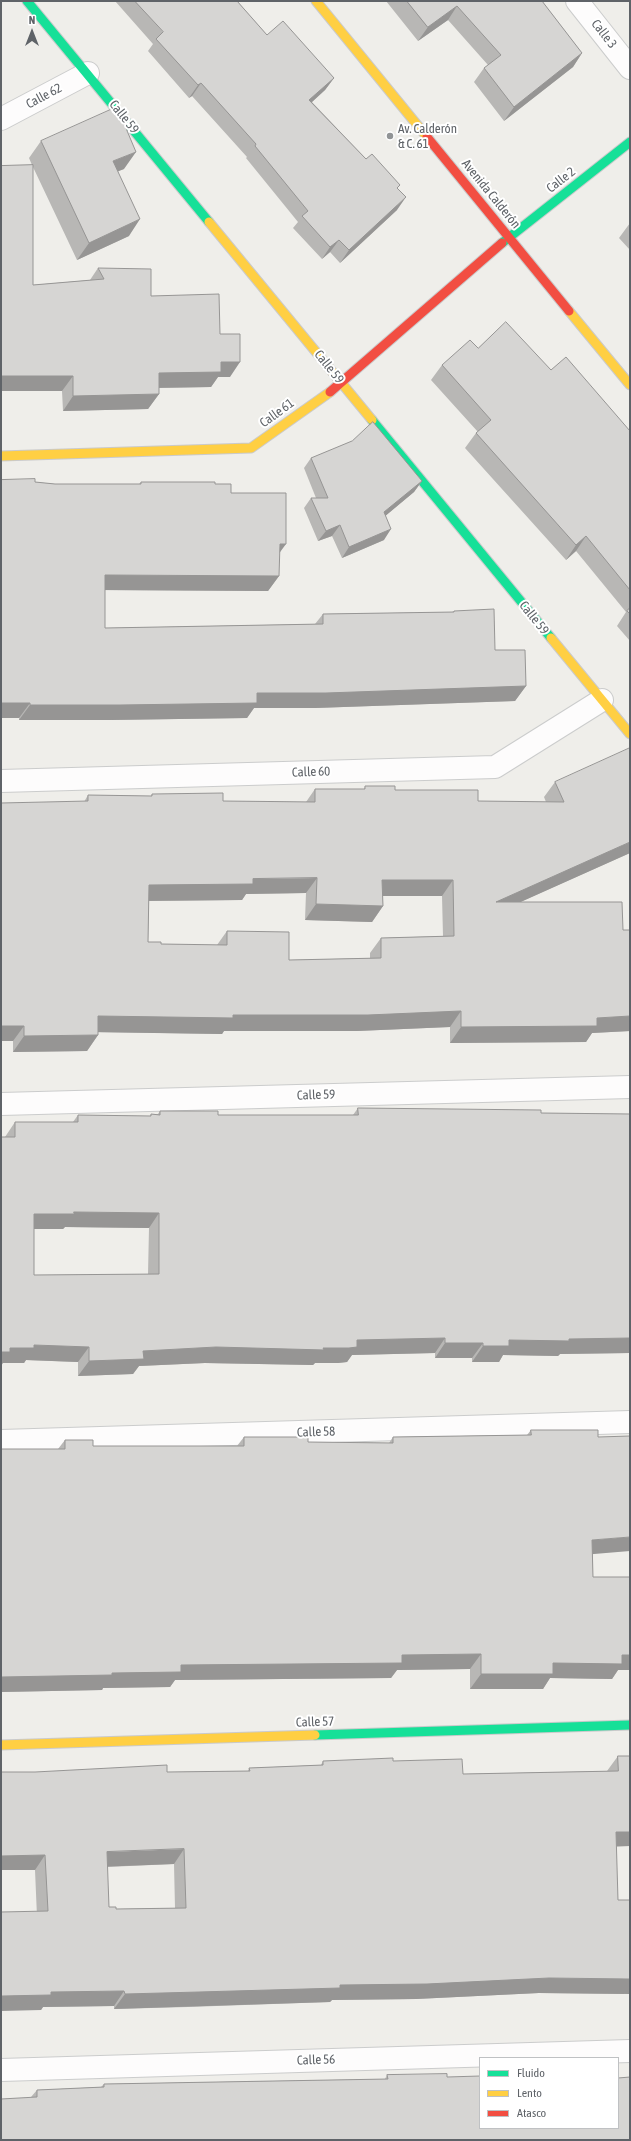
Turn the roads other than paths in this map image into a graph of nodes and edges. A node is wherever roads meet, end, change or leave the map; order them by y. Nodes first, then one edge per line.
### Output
1 (27, 1) edge
2 (316, 1) edge
3 (577, 1) edge
4 (630, 68) edge
5 (88, 73) junction
6 (1, 119) edge
7 (630, 142) edge
8 (509, 237) junction
9 (342, 383) junction
10 (630, 384) edge
11 (1, 456) edge
12 (602, 700) junction
13 (630, 734) edge
14 (1, 781) edge
15 (630, 1086) edge
16 (1, 1104) edge
17 (630, 1422) edge
18 (1, 1441) edge
19 (630, 1725) edge
20 (1, 1745) edge
21 (630, 2051) edge
22 (1, 2070) edge

1 - 5 street, Calle 59
2 - 8 street, Avenida Calderón
3 - 4 street, Calle 3
5 - 6 street, Calle 62
5 - 9 street, Calle 59
7 - 8 street, Calle 2
8 - 9 street, Calle 61
8 - 10 street, Avenida Calderón
9 - 11 street, Calle 61
9 - 12 street, Calle 59
12 - 13 street, Calle 59
12 - 14 street, Calle 60
15 - 16 street, Calle 59
17 - 18 street, Calle 58
19 - 20 street, Calle 57
21 - 22 street, Calle 56

